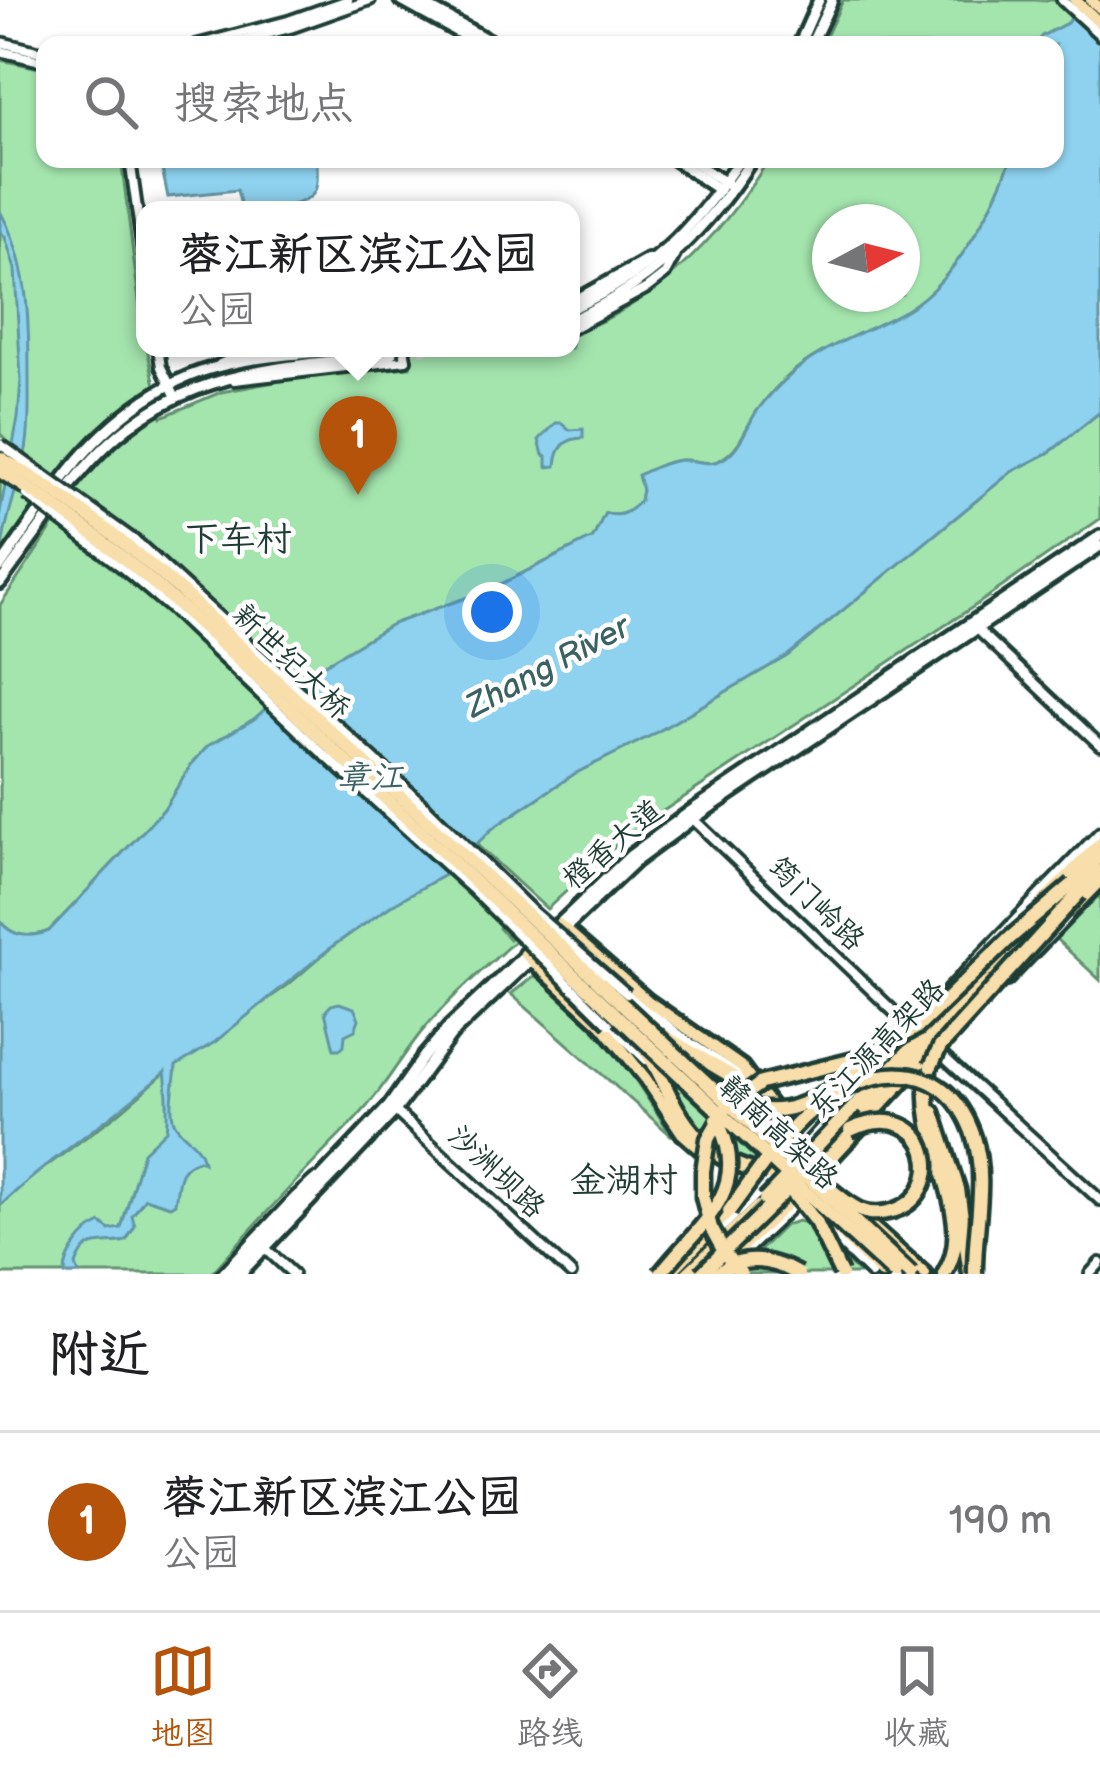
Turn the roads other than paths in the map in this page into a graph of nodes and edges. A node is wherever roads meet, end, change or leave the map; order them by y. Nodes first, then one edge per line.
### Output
1 (348, 0) edge
2 (370, 0) edge
3 (400, 0) edge
4 (415, 0) edge
5 (819, 0) edge
6 (832, 0) edge
7 (1062, 0) edge
8 (1075, 0) edge
9 (1091, 0) edge
10 (1100, 8) edge
11 (1100, 23) edge
12 (1100, 35) edge
13 (230, 36) edge
14 (260, 36) edge
15 (465, 36) edge
16 (480, 36) edge
17 (803, 36) edge
18 (815, 36) edge
19 (0, 47) edge
20 (36, 52) edge
21 (36, 59) edge
22 (131, 168) edge
23 (689, 168) edge
24 (700, 168) edge
25 (736, 168) edge
26 (744, 168) edge
27 (725, 189) junction
28 (136, 202) edge
29 (671, 252) junction
30 (580, 302) edge
31 (580, 319) edge
32 (159, 357) edge
33 (238, 357) edge
34 (291, 357) edge
35 (365, 357) edge
36 (406, 357) edge
37 (212, 368) junction
38 (220, 379) junction
39 (172, 392) junction
40 (0, 444) edge
41 (0, 458) edge
42 (0, 475) edge
43 (1100, 539) edge
44 (0, 567) edge
45 (0, 584) edge
46 (975, 627) junction
47 (1100, 745) edge
48 (690, 816) junction
49 (1100, 832) edge
50 (1100, 843) edge
51 (1100, 856) edge
52 (1100, 879) edge
53 (1076, 889) junction
54 (561, 927) junction
55 (528, 957) junction
56 (633, 1024) junction
57 (915, 1028) junction
58 (936, 1050) junction
59 (931, 1066) junction
60 (718, 1103) junction
61 (392, 1108) junction
62 (787, 1133) junction
63 (695, 1146) junction
64 (344, 1154) junction
65 (810, 1166) junction
66 (736, 1167) junction
67 (779, 1176) junction
68 (800, 1197) junction
69 (1100, 1200) edge
70 (262, 1245) junction
71 (1100, 1263) edge
72 (226, 1274) edge
73 (240, 1274) edge
74 (293, 1274) edge
75 (571, 1274) edge
76 (666, 1274) edge
77 (684, 1274) edge
78 (701, 1274) edge
79 (717, 1274) edge
80 (741, 1274) edge
81 (798, 1274) edge
82 (841, 1274) edge
83 (871, 1274) edge
84 (882, 1274) edge
85 (895, 1274) edge
86 (911, 1274) edge
87 (929, 1274) edge
88 (944, 1274) edge
89 (972, 1274) edge
90 (1090, 1274) edge

1 - 13 street
2 - 14 street
3 - 15 main road
4 - 16 main road
5 - 17 main road
6 - 18 main road
7 - 12 street
8 - 11 main road
9 - 10 main road
19 - 20 street
19 - 21 street
22 - 28 street
23 - 27 main road
24 - 27 main road
25 - 27 main road
26 - 27 main road
27 - 29 main road
29 - 30 main road
29 - 31 main road
32 - 39 street
33 - 37 street
34 - 37 main road
35 - 38 main road
36 - 38 street
37 - 39 main road
38 - 39 main road
39 - 44 main road
39 - 45 main road
40 - 62 street, bridge
41 - 56 highway, 新世纪大桥, bridge
42 - 56 highway, 新世纪大桥, bridge
42 - 63 street, bridge
43 - 46 main road, 橙香大道
46 - 47 street
46 - 48 main road, 橙香大道
48 - 54 main road, 橙香大道
48 - 57 street, 筠门岭路
49 - 57 street
50 - 65 main road
51 - 53 highway, 东江源高架路
52 - 53 highway, 东江源高架路
52 - 58 main road
53 - 57 highway, bridge
53 - 59 highway, bridge
53 - 65 highway, 东江源高架路, bridge
53 - 77 highway, 东江源高架路, bridge
54 - 55 main road, 橙香大道
54 - 62 main road
55 - 61 main road, 橙香大道
55 - 63 main road
56 - 57 highway, bridge
56 - 60 highway, 赣南高架路, bridge
56 - 65 highway
56 - 66 highway
56 - 76 highway, bridge
57 - 65 street
57 - 80 highway, bridge
58 - 65 main road
58 - 69 street
59 - 88 highway
59 - 89 highway, bridge
60 - 65 highway, bridge
60 - 82 highway, bridge
60 - 85 highway, 赣南高架路, bridge
60 - 86 highway, 赣南高架路, bridge
61 - 64 main road, 橙香大道
61 - 70 main road, 橙香大道
61 - 75 street, 沙洲坝路
62 - 65 street
63 - 66 main road
64 - 70 main road, 橙香大道
64 - 72 street
65 - 67 main road
65 - 68 main road
65 - 78 highway, 东江源高架路, bridge
65 - 87 main road
66 - 67 main road
67 - 68 main road
67 - 76 street
67 - 77 main road
68 - 79 main road
68 - 83 street
68 - 84 main road
70 - 72 main road, 橙香大道
70 - 73 main road, 橙香大道
70 - 74 street
71 - 90 street
76 - 89 highway, bridge
79 - 81 highway, bridge

